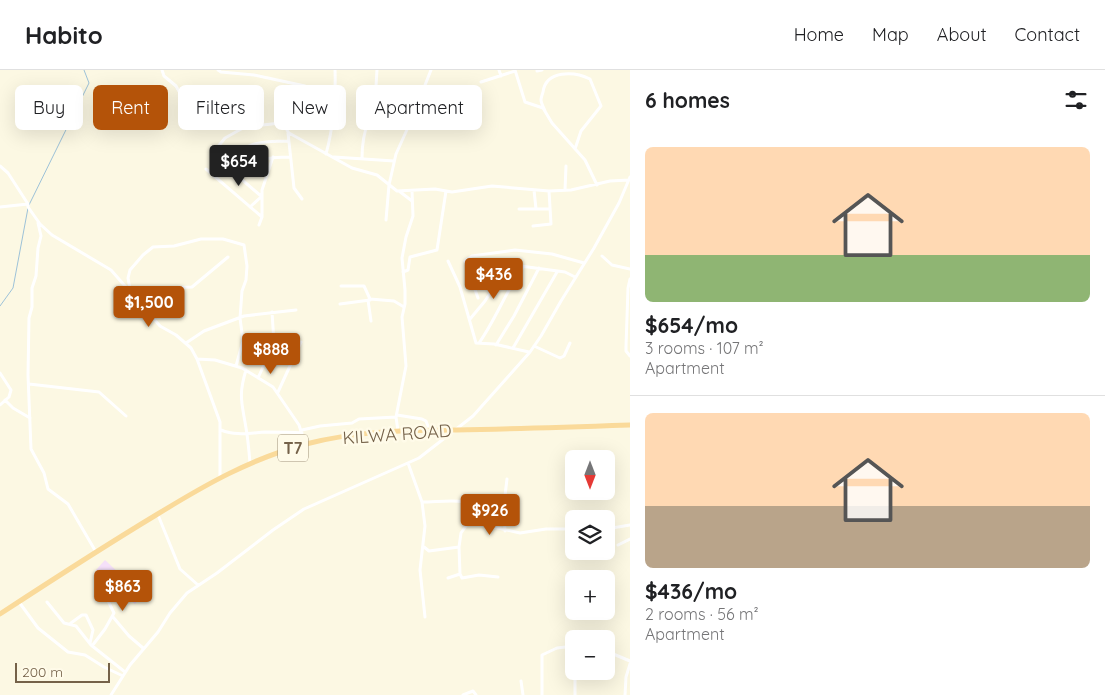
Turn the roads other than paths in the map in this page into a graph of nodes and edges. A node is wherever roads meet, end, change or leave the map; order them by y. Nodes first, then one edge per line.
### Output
1 (162, 70) edge
2 (218, 70) edge
3 (335, 70) edge
4 (377, 70) edge
5 (432, 70) edge
6 (498, 70) edge
7 (537, 70) edge
8 (542, 70) edge
9 (575, 70) edge
10 (515, 71) edge
11 (555, 72) edge
12 (574, 75) junction
13 (501, 76) junction
14 (481, 82) dead end
15 (296, 84) joint
16 (300, 85) edge
17 (376, 85) edge
18 (426, 85) edge
19 (178, 89) edge
20 (545, 111) junction
21 (240, 130) edge
22 (365, 130) edge
23 (407, 130) edge
24 (288, 132) joint
25 (288, 141) junction
26 (575, 149) junction
27 (326, 154) junction
28 (273, 157) junction
29 (290, 157) junction
30 (333, 157) junction
31 (362, 158) junction
32 (394, 161) junction
33 (223, 164) junction
34 (0, 166) edge
35 (566, 166) dead end
36 (206, 169) dead end
37 (236, 174) junction
38 (629, 178) edge
39 (597, 185) junction
40 (389, 186) junction
41 (534, 190) junction
42 (565, 190) junction
43 (399, 191) junction
44 (412, 191) junction
45 (446, 191) junction
46 (549, 191) junction
47 (261, 196) junction
48 (302, 198) dead end
49 (412, 201) junction
50 (28, 204) junction
51 (250, 206) junction
52 (0, 207) edge
53 (519, 209) dead end
54 (536, 209) junction
55 (549, 209) junction
56 (262, 217) junction
57 (37, 220) junction
58 (386, 220) dead end
59 (259, 225) dead end
60 (533, 226) dead end
61 (602, 256) dead end
62 (228, 257) dead end
63 (448, 261) dead end
64 (584, 264) junction
65 (508, 266) junction
66 (523, 266) junction
67 (539, 268) junction
68 (630, 269) edge
69 (403, 272) junction
70 (470, 272) junction
71 (557, 272) junction
72 (576, 277) junction
73 (630, 279) edge
74 (341, 286) dead end
75 (130, 291) junction
76 (478, 298) dead end
77 (137, 299) junction
78 (370, 300) junction
79 (340, 304) dead end
80 (404, 308) junction
81 (296, 310) dead end
82 (272, 312) junction
83 (240, 318) junction
84 (470, 319) junction
85 (371, 321) dead end
86 (628, 326) edge
87 (300, 342) dead end
88 (186, 343) junction
89 (479, 343) junction
90 (570, 343) dead end
91 (496, 344) junction
92 (534, 346) junction
93 (513, 348) junction
94 (530, 352) junction
95 (630, 356) edge
96 (197, 359) junction
97 (236, 366) junction
98 (246, 370) junction
99 (0, 373) edge
100 (258, 378) junction
101 (29, 384) junction
102 (278, 392) junction
103 (5, 400) junction
104 (0, 405) edge
105 (126, 416) dead end
106 (397, 416) junction
107 (30, 418) junction
108 (630, 425) edge
109 (429, 429) junction
110 (221, 430) junction
111 (457, 430) junction
112 (398, 431) junction
113 (302, 432) junction
114 (247, 434) junction
115 (305, 444) junction
116 (250, 463) junction
117 (408, 463) junction
118 (220, 477) junction
119 (507, 479) dead end
120 (422, 502) junction
121 (477, 504) junction
122 (157, 514) junction
123 (630, 525) edge
124 (615, 528) edge
125 (565, 529) edge
126 (506, 531) junction
127 (630, 539) edge
128 (618, 545) dead end
129 (424, 547) junction
130 (459, 548) junction
131 (96, 553) junction
132 (95, 574) dead end
133 (460, 574) junction
134 (498, 577) dead end
135 (448, 578) dead end
136 (198, 585) junction
137 (19, 602) junction
138 (47, 602) dead end
139 (0, 614) edge
140 (114, 616) junction
141 (426, 617) dead end
142 (69, 624) junction
143 (91, 645) junction
144 (565, 647) edge
145 (143, 648) junction
146 (615, 655) edge
147 (630, 662) edge
148 (124, 674) junction
149 (575, 680) edge
150 (522, 681) dead end
151 (111, 695) edge
152 (462, 695) edge
153 (476, 695) edge
154 (523, 695) edge
155 (542, 695) edge
156 (576, 695) edge
157 (625, 695) edge

1 - 19 street
2 - 15 street
3 - 27 street
4 - 17 street
5 - 18 street
6 - 13 street
7 - 8 street
9 - 12 street
10 - 13 street
10 - 20 street
11 - 12 street
11 - 20 street
12 - 26 street
13 - 14 street
15 - 16 street
20 - 26 street
21 - 33 street
22 - 31 street
23 - 32 street
24 - 25 street
24 - 27 street
25 - 29 street
25 - 33 street
26 - 39 street
27 - 30 street
28 - 29 street
28 - 37 street
28 - 47 street
29 - 48 street
30 - 31 street
30 - 40 street
31 - 32 street
32 - 40 street
33 - 37 street
34 - 50 street
35 - 42 street
36 - 51 street
37 - 47 street
38 - 39 street
38 - 64 street
39 - 42 street
40 - 43 street
40 - 58 street
41 - 45 street
41 - 46 street
41 - 54 street
42 - 46 street
43 - 44 street
43 - 49 street
44 - 45 street
44 - 49 street
45 - 69 street
46 - 55 street
47 - 51 street
47 - 56 street
49 - 69 street
50 - 52 street
50 - 57 street
51 - 56 street
53 - 54 street
54 - 55 street
55 - 60 street
56 - 59 street
57 - 75 street
57 - 101 street
61 - 68 street
62 - 77 street
63 - 84 street
64 - 70 street
64 - 72 street
65 - 66 street
65 - 70 street
65 - 84 street
66 - 67 street
66 - 89 street
67 - 71 street
67 - 91 street
69 - 80 street
70 - 76 street
71 - 72 street
71 - 93 street
72 - 92 street
73 - 86 street
74 - 78 street
75 - 77 street
75 - 83 street
77 - 88 street
78 - 79 street
78 - 80 street
78 - 85 street
80 - 106 street
81 - 82 street
82 - 83 street
82 - 100 street
83 - 88 street
83 - 97 street
84 - 89 street
86 - 95 street
87 - 102 street
88 - 96 street
89 - 91 street
90 - 92 street
91 - 93 street
92 - 94 street
93 - 94 street
94 - 111 street
96 - 97 street
96 - 110 street
97 - 98 street
98 - 100 street
98 - 114 street
99 - 103 street
100 - 102 street
101 - 105 street
101 - 107 street
102 - 113 street
103 - 104 street
103 - 107 street
106 - 109 street
106 - 112 street
106 - 113 street
107 - 131 street
108 - 111 highway, KILWA ROAD / T7
109 - 111 highway, KILWA ROAD / T7
109 - 112 highway, KILWA ROAD / T7
110 - 114 street
110 - 118 street
111 - 117 street
112 - 115 highway, KILWA ROAD / T7
113 - 114 street
113 - 115 street
114 - 116 street
115 - 116 highway, KILWA ROAD / T7
116 - 118 highway, KILWA ROAD / T7
117 - 120 street
117 - 136 street
118 - 122 highway, KILWA ROAD / T7
119 - 126 street
120 - 121 street
120 - 129 street
121 - 126 street
121 - 130 street
122 - 131 highway, KILWA ROAD / T7
122 - 136 street
123 - 124 street
125 - 126 street
127 - 128 street
129 - 130 street
129 - 141 street
130 - 133 street
131 - 137 highway, KILWA ROAD / T7
132 - 140 street
133 - 134 street
133 - 135 street
136 - 145 street
137 - 139 highway, KILWA ROAD / T7
137 - 148 street
138 - 142 street
140 - 143 street
140 - 145 street
142 - 143 street
142 - 143 street
143 - 148 street
144 - 155 street
145 - 148 street
146 - 147 street
147 - 157 street
148 - 151 street
149 - 156 street
150 - 154 street
152 - 153 street

